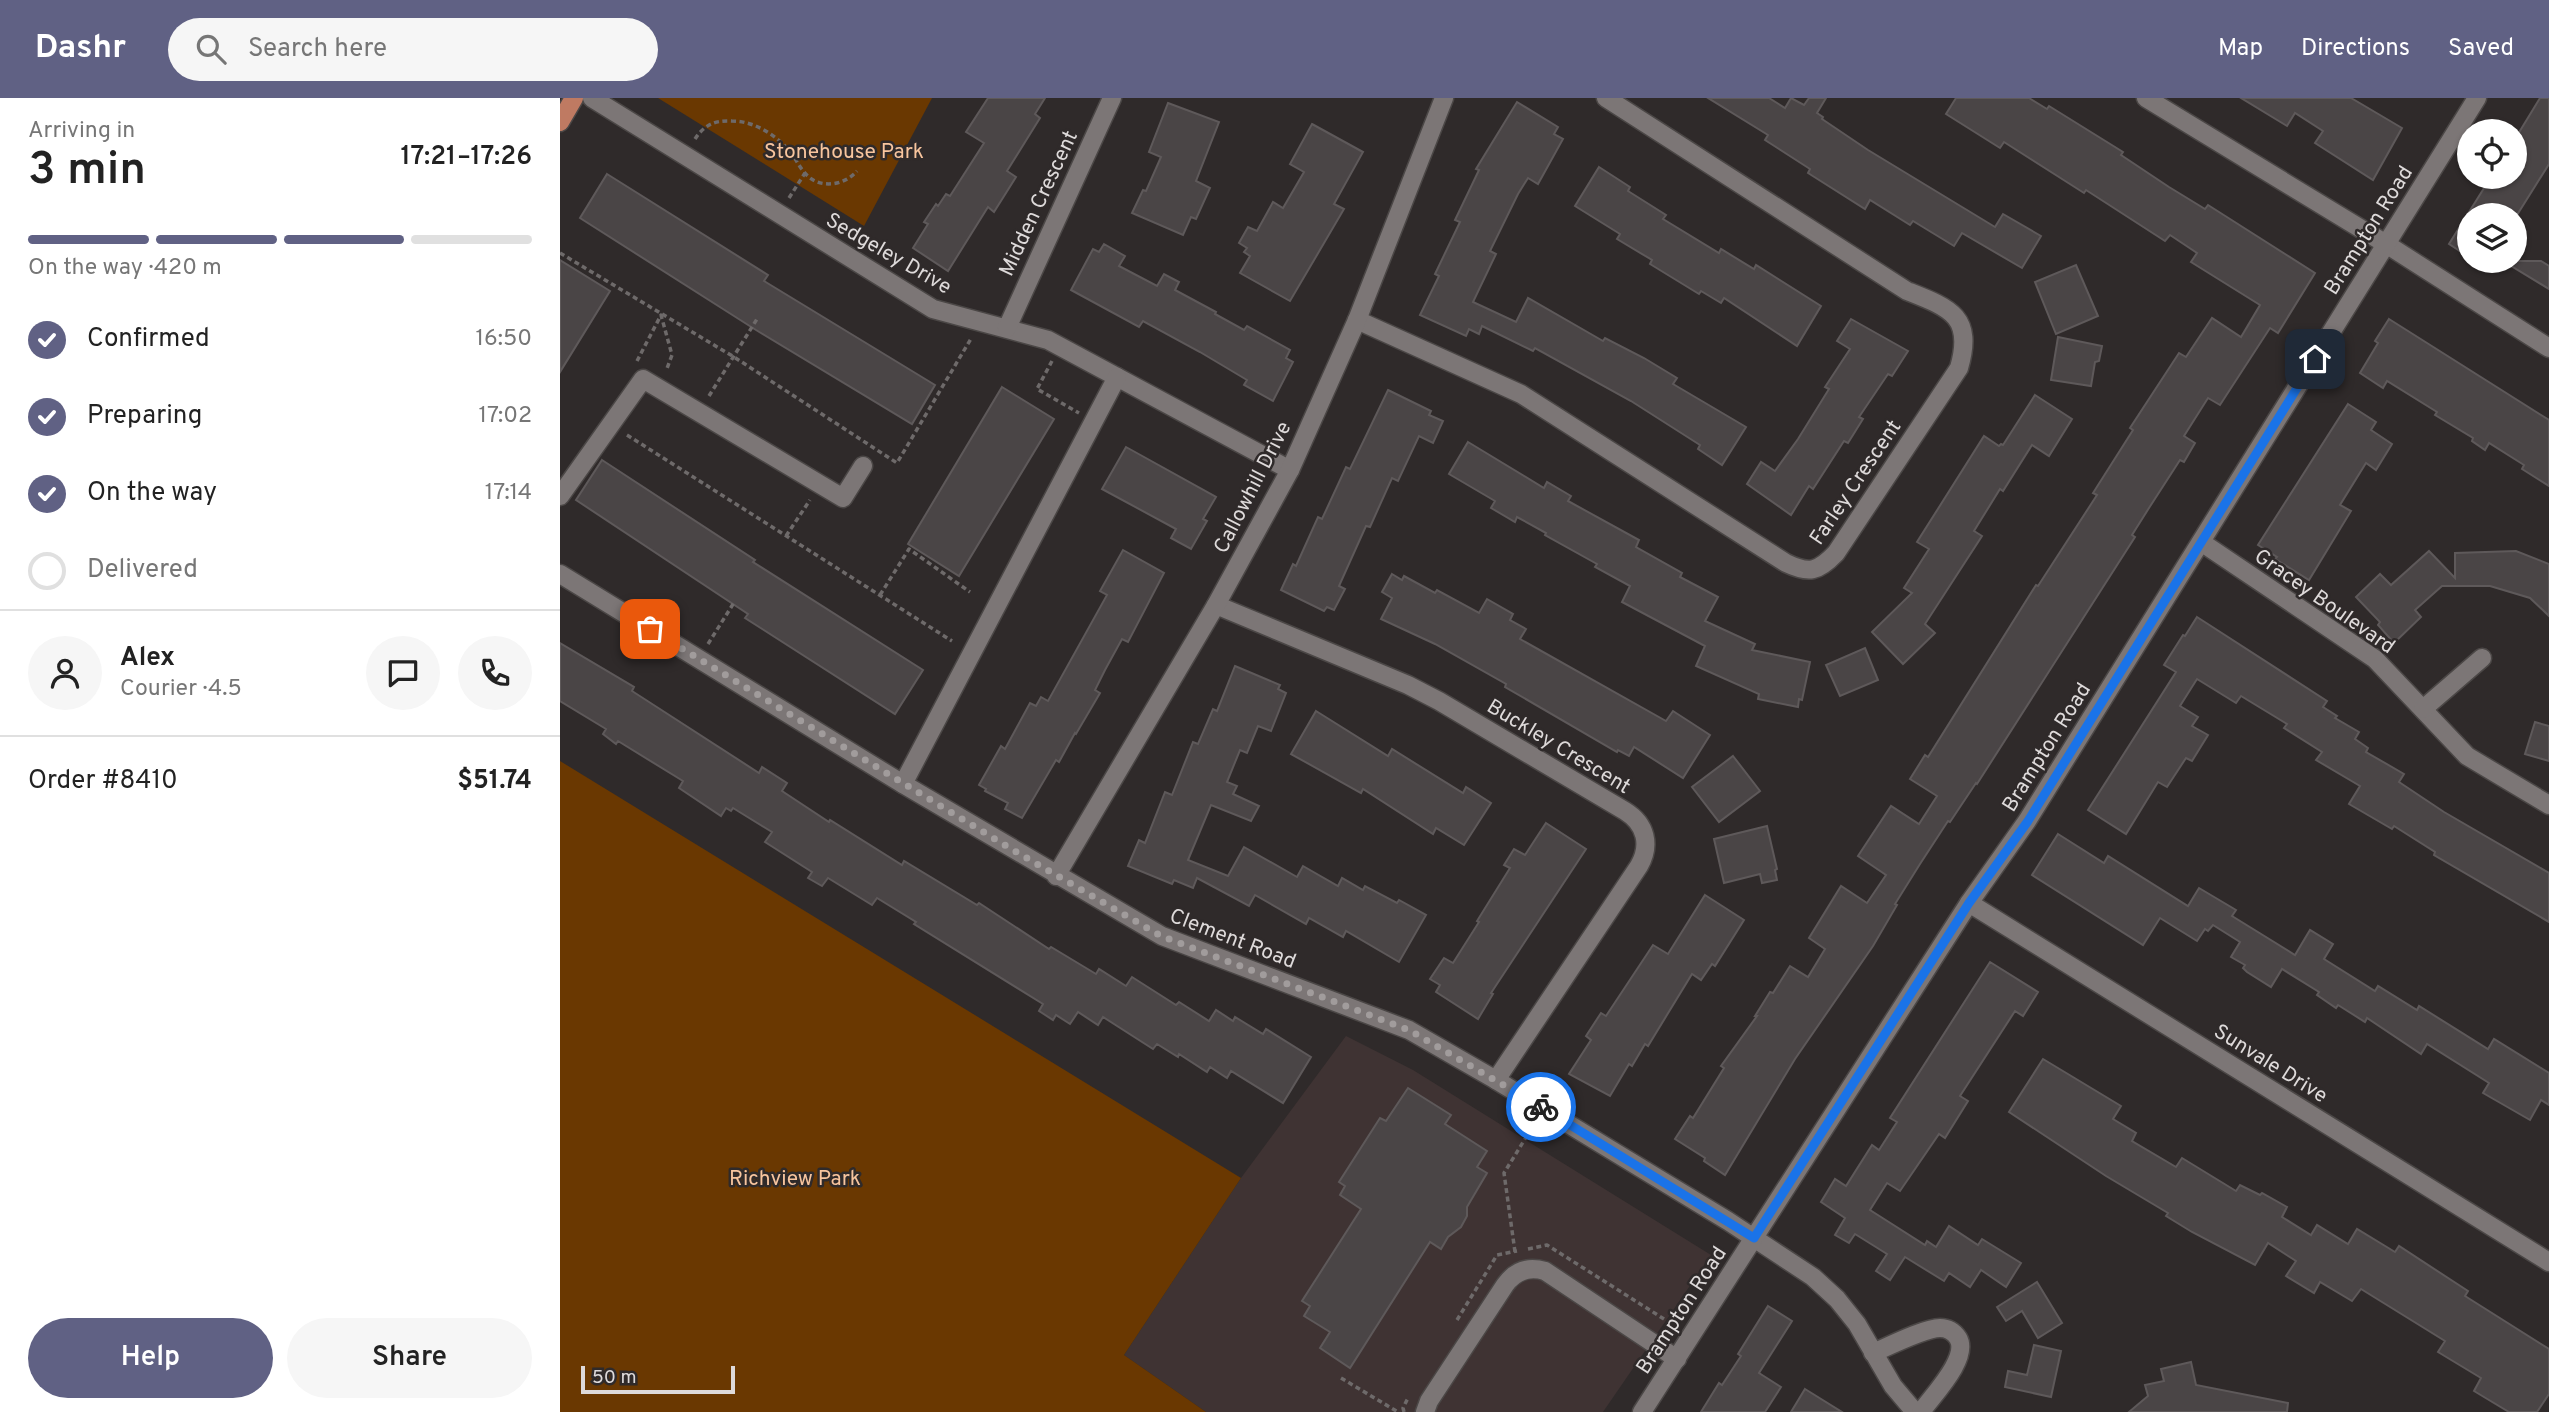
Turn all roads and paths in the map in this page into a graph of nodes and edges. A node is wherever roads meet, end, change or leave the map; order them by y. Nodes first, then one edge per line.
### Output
1 (574, 98) edge
2 (592, 98) edge
3 (1112, 98) edge
4 (1444, 98) edge
5 (1606, 98) edge
6 (2146, 98) edge
7 (2477, 98) edge
8 (560, 122) edge
9 (683, 155) junction
10 (857, 171) dead end
11 (804, 173) junction
12 (779, 214) junction
13 (2386, 244) junction
14 (560, 253) edge
15 (661, 315) junction
16 (757, 319) dead end
17 (1357, 320) junction
18 (980, 323) junction
19 (1007, 328) junction
20 (1059, 346) junction
21 (2549, 348) edge
22 (734, 357) junction
23 (1116, 377) junction
24 (643, 379) junction
25 (659, 389) junction
26 (699, 412) junction
27 (1093, 421) junction
28 (610, 424) junction
29 (863, 466) dead end
30 (1290, 470) junction
31 (820, 484) junction
32 (560, 496) edge
33 (786, 536) junction
34 (2202, 542) junction
35 (560, 574) edge
36 (970, 592) dead end
37 (880, 595) junction
38 (735, 601) dead end
39 (1216, 605) junction
40 (714, 634) dead end
41 (952, 641) dead end
42 (2482, 659) dead end
43 (2424, 709) junction
44 (903, 784) junction
45 (2549, 805) edge
46 (1056, 876) junction
47 (1969, 903) junction
48 (1496, 1080) junction
49 (1544, 1109) junction
50 (1754, 1238) junction
51 (2549, 1262) edge
52 (1519, 1272) junction
53 (1873, 1353) junction
54 (1677, 1359) junction
55 (1342, 1378) dead end
56 (1398, 1412) edge
57 (1425, 1412) edge
58 (1642, 1412) edge
59 (1915, 1412) edge
60 (1921, 1412) edge

1 - 8 main road
2 - 9 street, Sedgeley Drive
3 - 19 street, Midden Crescent
4 - 17 street, Callowhill Drive
5 - 17 street, Farley Crescent
6 - 13 street
7 - 13 street, Brampton Road
9 - 11 path
9 - 12 street, Sedgeley Drive
10 - 11 path
11 - 12 path
12 - 18 street, Sedgeley Drive
13 - 21 street
13 - 34 street, Brampton Road
14 - 15 path
15 - 22 path
15 - 24 path
15 - 25 path
16 - 22 path
17 - 30 street, Callowhill Drive
18 - 19 street, Sedgeley Drive
18 - 22 path
19 - 20 street, Sedgeley Drive
20 - 23 street, Sedgeley Drive
20 - 27 path
22 - 26 path
23 - 27 street
23 - 30 street, Sedgeley Drive
24 - 25 street
24 - 28 street
25 - 26 street
26 - 31 street
27 - 44 street
28 - 32 street
28 - 33 path
29 - 31 street
30 - 39 street, Callowhill Drive
31 - 33 path
33 - 37 path
34 - 43 street, Gracey Boulevard
34 - 47 street, Brampton Road
35 - 44 street, Clement Road
36 - 37 path
37 - 41 path
38 - 40 path
39 - 46 street, Callowhill Drive
39 - 48 street, Buckley Crescent
42 - 43 street
43 - 45 street, Gracey Boulevard
44 - 46 street, Clement Road
46 - 48 street, Clement Road
47 - 50 street, Brampton Road
47 - 51 street, Sunvale Drive
48 - 49 street, Clement Road
49 - 50 street, Clement Road
49 - 52 path
50 - 53 street, Clement Road
50 - 54 street, Brampton Road
52 - 54 street
52 - 57 street
53 - 59 street, Clement Road
53 - 60 street
54 - 58 street, Brampton Road
55 - 56 path

